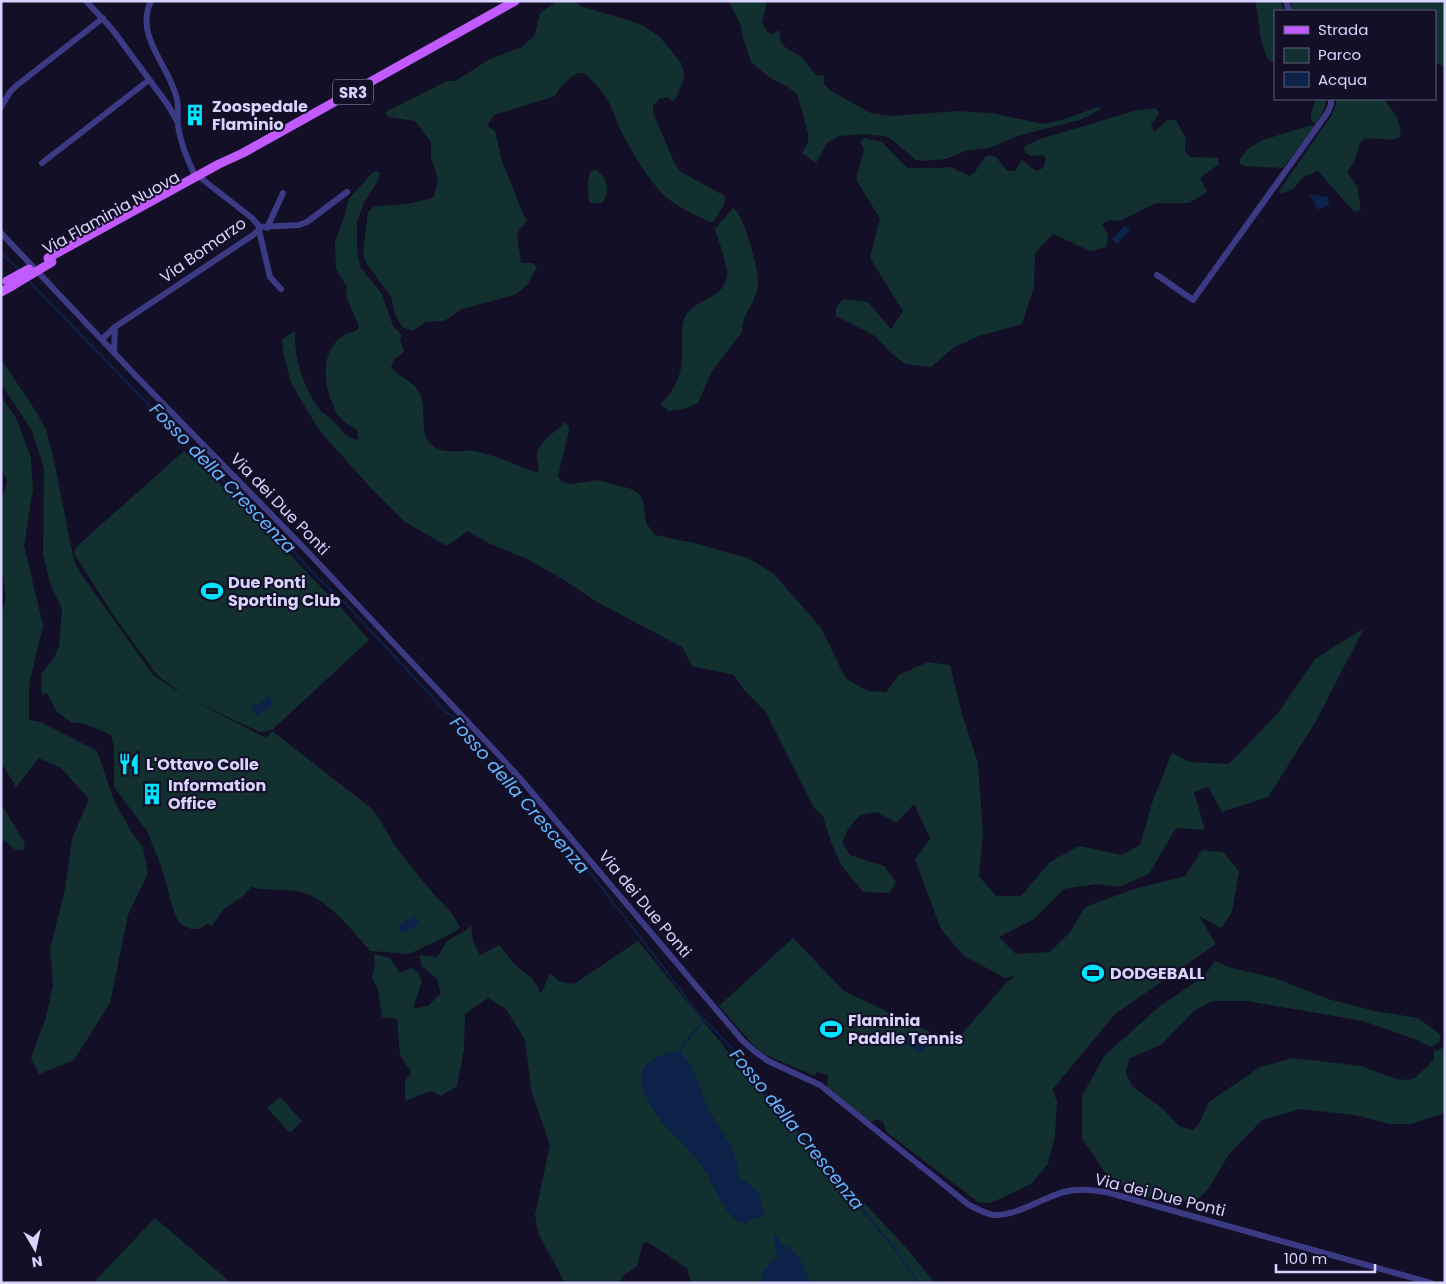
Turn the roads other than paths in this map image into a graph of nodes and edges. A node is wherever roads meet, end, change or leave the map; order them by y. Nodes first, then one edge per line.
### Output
1 (86, 1) edge
2 (151, 1) edge
3 (515, 1) edge
4 (103, 18) junction
5 (149, 80) junction
6 (1331, 100) edge
7 (1, 107) edge
8 (178, 124) junction
9 (42, 163) dead end
10 (199, 178) junction
11 (347, 192) dead end
12 (283, 193) dead end
13 (259, 228) junction
14 (267, 228) junction
15 (1, 233) edge
16 (1157, 275) dead end
17 (7, 284) edge
18 (281, 289) dead end
19 (1, 292) edge
20 (115, 327) junction
21 (102, 339) junction
22 (114, 351) junction
23 (1430, 1283) edge

1 - 4 street, Via Bomarzo
2 - 8 street, Via Bomarzo
3 - 10 main road, Via Flaminia Nuova / SR3
4 - 5 street, Via Bomarzo
4 - 7 street
5 - 8 street, Via Bomarzo
5 - 9 street
6 - 16 street
8 - 10 street, Via Bomarzo
10 - 13 street, Via Bomarzo
10 - 17 main road, Via Flaminia Nuova / SR3, bridge
11 - 14 street
12 - 14 street
13 - 14 street
13 - 18 street
13 - 20 street, Via Bomarzo
15 - 21 street, Via dei Due Ponti
17 - 19 main road, Via Flaminia Nuova / SR3
20 - 21 street, Via Bomarzo
20 - 22 street
21 - 22 street, Via dei Due Ponti
22 - 23 street, Via dei Due Ponti

